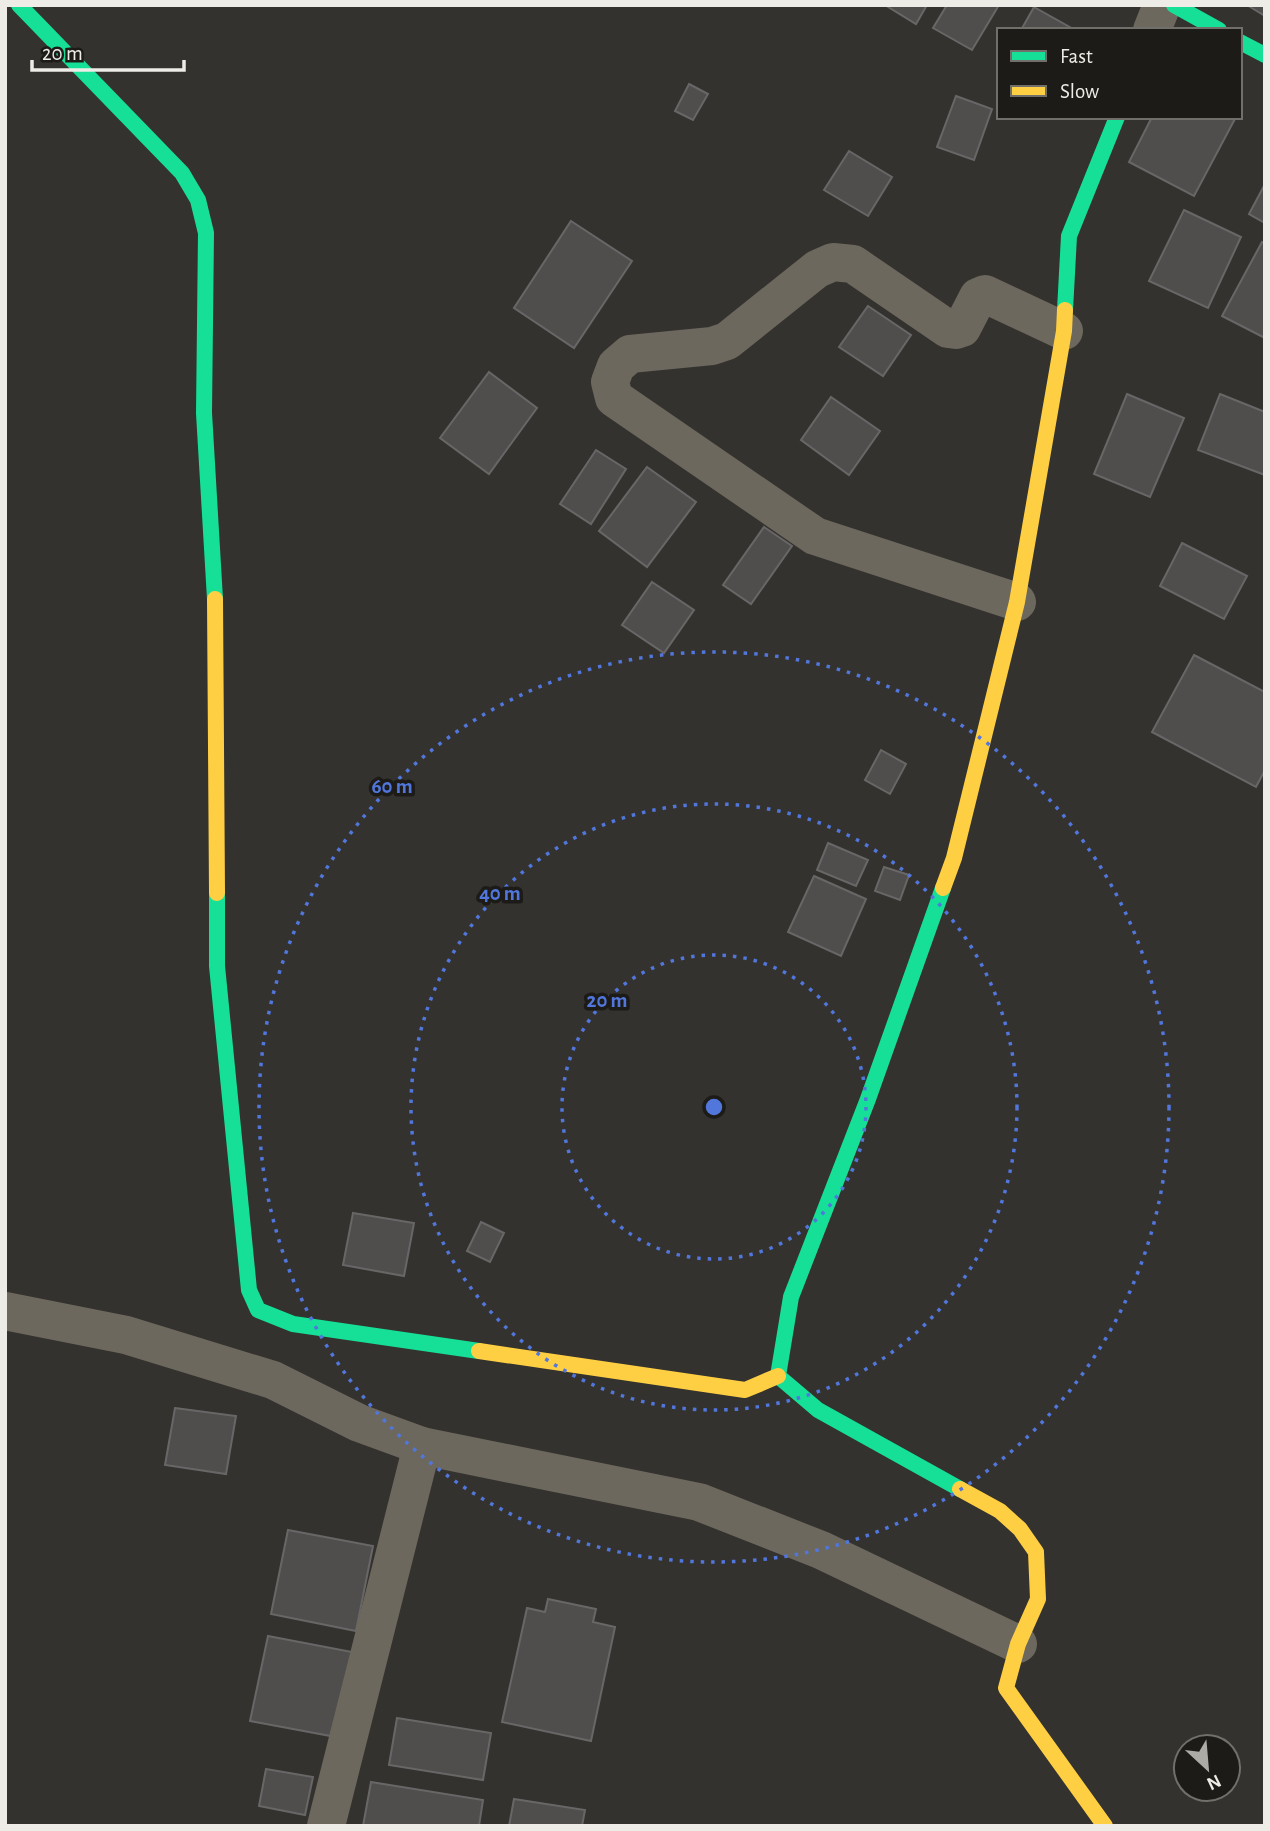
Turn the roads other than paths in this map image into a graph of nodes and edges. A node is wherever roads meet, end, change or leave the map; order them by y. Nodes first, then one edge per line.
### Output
1 (19, 5) edge
2 (1162, 5) edge
3 (1174, 5) edge
4 (1153, 28) edge
5 (1215, 28) edge
6 (1242, 43) edge
7 (1265, 55) edge
8 (1116, 119) edge
9 (1064, 331) junction
10 (1017, 602) junction
11 (5, 1311) edge
12 (778, 1377) junction
13 (422, 1446) junction
14 (1017, 1644) junction
15 (326, 1826) edge
16 (1105, 1826) edge

1 - 12 street
2 - 4 street
3 - 5 street
6 - 7 street
8 - 9 street
9 - 10 street
9 - 10 street
10 - 12 street
11 - 13 street
12 - 14 street
13 - 14 street
13 - 15 street
14 - 16 street

